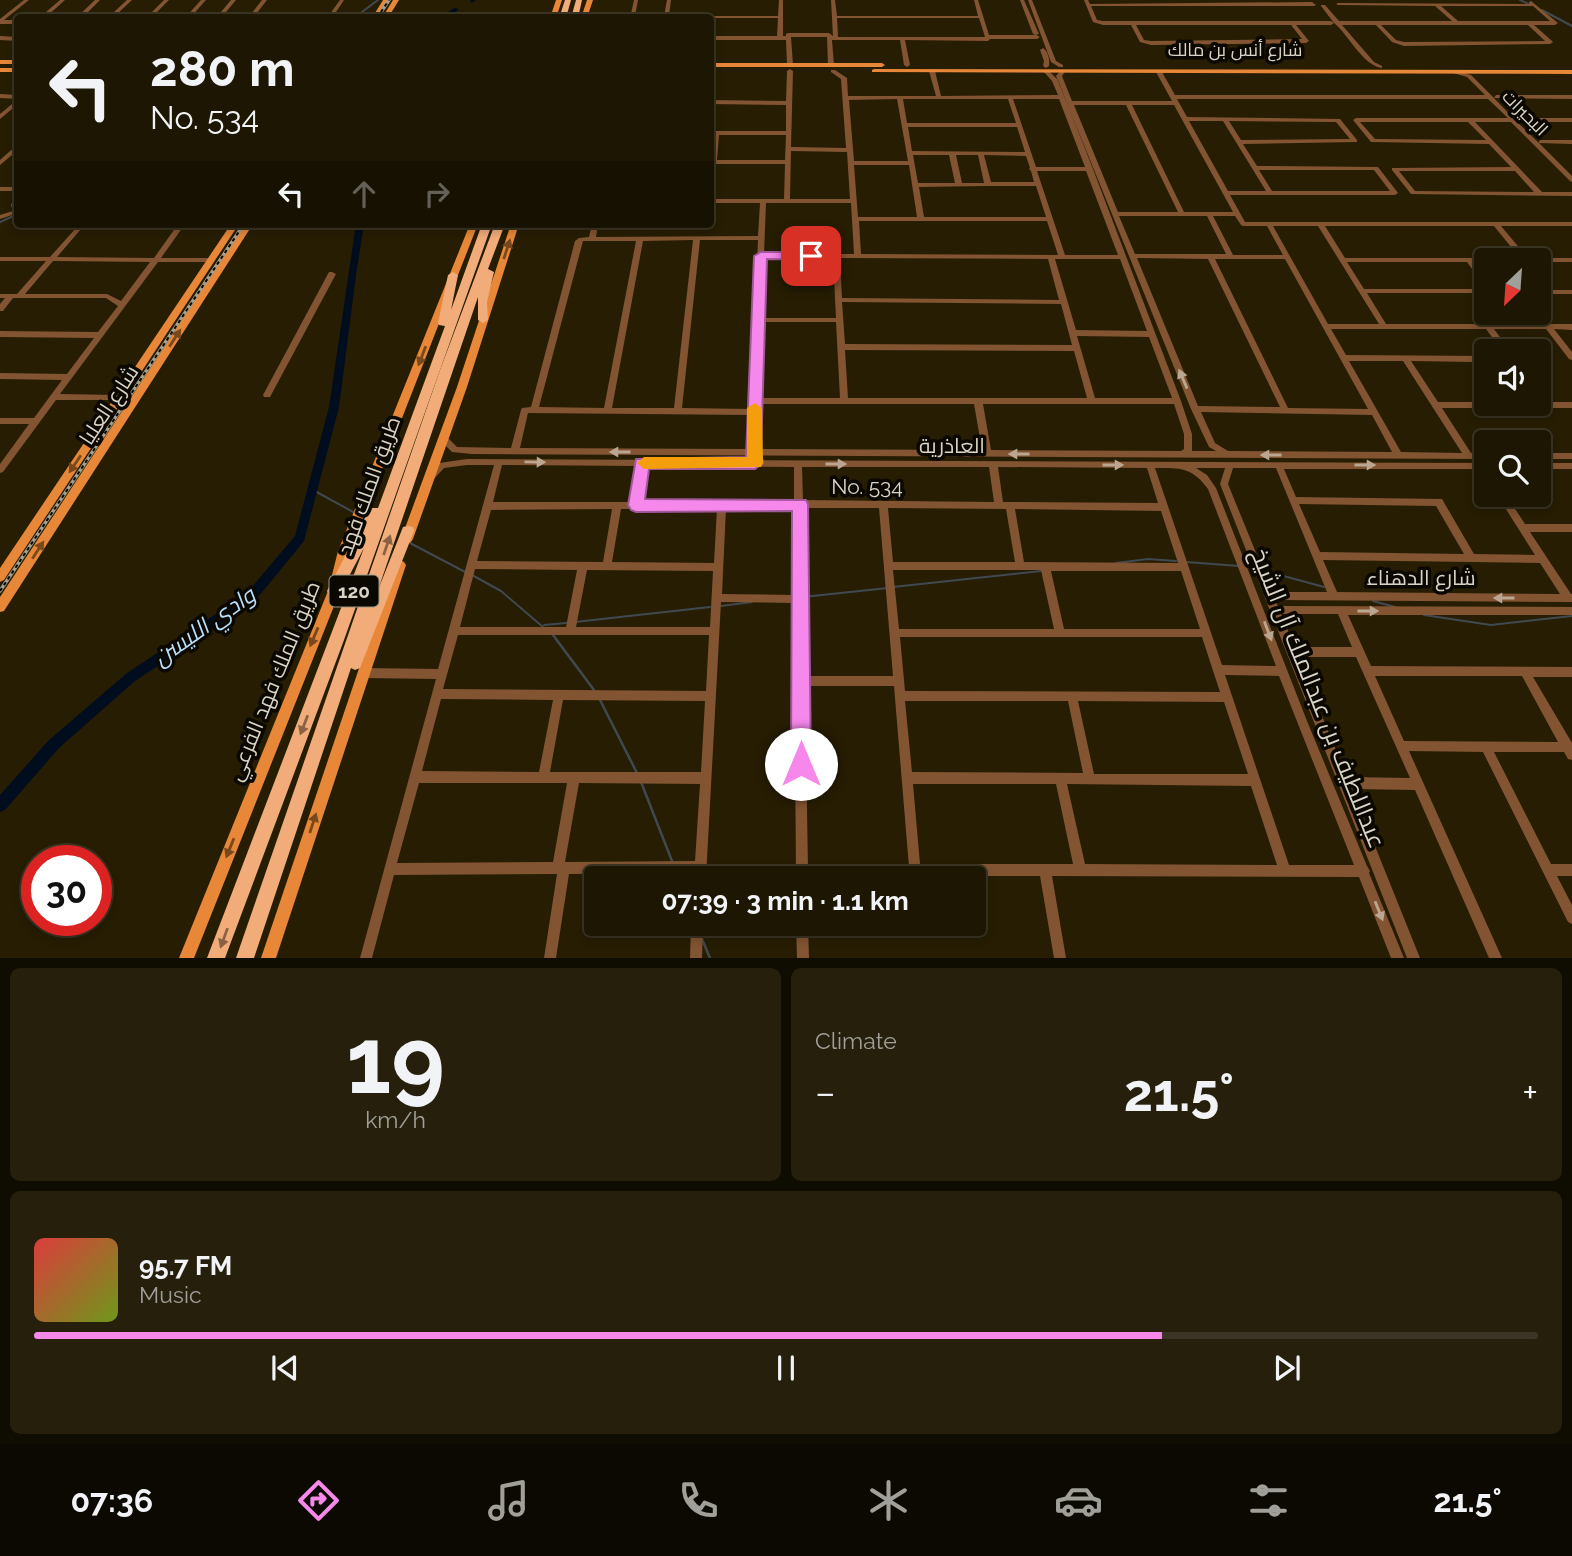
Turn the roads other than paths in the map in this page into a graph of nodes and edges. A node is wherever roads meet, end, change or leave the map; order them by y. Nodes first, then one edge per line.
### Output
1 (27, 0) edge
2 (62, 0) edge
3 (98, 0) edge
4 (130, 0) edge
5 (167, 0) edge
6 (204, 0) edge
7 (234, 0) edge
8 (265, 0) edge
9 (781, 0) edge
10 (833, 0) edge
11 (976, 0) edge
12 (1022, 0) edge
13 (1030, 0) edge
14 (1479, 0) edge
15 (1529, 0) edge
16 (1087, 2) edge
17 (1130, 2) edge
18 (1166, 2) edge
19 (1263, 2) edge
20 (1361, 2) edge
21 (1317, 3) edge
22 (1211, 4) junction
23 (1437, 5) junction
24 (1485, 5) junction
25 (1535, 5) junction
26 (46, 14) edge
27 (81, 14) edge
28 (114, 14) edge
29 (152, 14) edge
30 (191, 14) edge
31 (222, 14) edge
32 (253, 14) edge
33 (714, 17) edge
34 (780, 17) junction
35 (834, 17) junction
36 (982, 18) junction
37 (0, 22) edge
38 (1133, 23) junction
39 (1223, 23) junction
40 (1292, 23) junction
41 (1333, 23) junction
42 (1378, 24) junction
43 (1458, 24) junction
44 (1530, 24) junction
45 (988, 37) junction
46 (1037, 37) junction
47 (714, 38) edge
48 (780, 38) junction
49 (788, 38) junction
50 (833, 38) junction
51 (902, 38) junction
52 (1048, 63) junction
53 (714, 65) edge
54 (1364, 66) junction
55 (1380, 67) junction
56 (1572, 67) edge
57 (790, 68) junction
58 (832, 68) junction
59 (875, 68) junction
60 (906, 68) junction
61 (1062, 69) junction
62 (1249, 69) junction
63 (1282, 69) junction
64 (714, 71) edge
65 (852, 71) junction
66 (932, 71) junction
67 (1158, 72) junction
68 (1455, 72) junction
69 (1477, 72) junction
70 (1572, 72) edge
71 (844, 78) junction
72 (1059, 81) junction
73 (1476, 81) junction
74 (939, 97) junction
75 (1010, 97) junction
76 (1061, 97) junction
77 (1492, 97) junction
78 (1572, 97) edge
79 (846, 98) junction
80 (900, 98) junction
81 (1174, 100) junction
82 (714, 102) edge
83 (14, 103) edge
84 (789, 103) junction
85 (1128, 103) junction
86 (1070, 107) junction
87 (0, 117) edge
88 (1185, 119) junction
89 (1225, 119) junction
90 (1470, 120) junction
91 (1515, 120) junction
92 (1572, 120) edge
93 (905, 125) junction
94 (1018, 125) junction
95 (714, 132) edge
96 (789, 133) junction
97 (1239, 142) junction
98 (1491, 142) junction
99 (1541, 142) junction
100 (1572, 142) edge
101 (788, 149) junction
102 (850, 150) junction
103 (910, 153) junction
104 (952, 153) junction
105 (981, 153) junction
106 (1027, 154) junction
107 (4, 156) edge
108 (714, 162) edge
109 (788, 162) junction
110 (0, 163) edge
111 (851, 163) junction
112 (911, 163) junction
113 (1255, 168) junction
114 (1032, 169) junction
115 (1090, 169) junction
116 (1516, 169) junction
117 (1571, 170) edge
118 (1572, 180) edge
119 (1038, 184) junction
120 (915, 185) junction
121 (959, 185) junction
122 (988, 185) junction
123 (1225, 193) junction
124 (1270, 193) junction
125 (1540, 194) junction
126 (1572, 194) edge
127 (714, 201) edge
128 (763, 201) junction
129 (787, 201) junction
130 (854, 201) junction
131 (1115, 214) junction
132 (1182, 214) junction
133 (1209, 214) junction
134 (1237, 214) junction
135 (855, 219) junction
136 (921, 219) junction
137 (1049, 219) junction
138 (1269, 224) junction
139 (1320, 224) junction
140 (1496, 224) junction
141 (1572, 224) edge
142 (79, 228) edge
143 (180, 228) edge
144 (232, 228) edge
145 (247, 228) edge
146 (472, 228) edge
147 (486, 228) edge
148 (498, 228) edge
149 (514, 228) edge
150 (594, 228) edge
151 (697, 238) junction
152 (761, 238) junction
153 (592, 239) junction
154 (640, 239) junction
155 (492, 245) junction
156 (1516, 248) edge
157 (761, 256) junction
158 (836, 256) junction
159 (858, 256) junction
160 (1132, 256) junction
161 (1051, 257) junction
162 (1062, 257) junction
163 (1122, 257) junction
164 (1211, 257) junction
165 (1231, 257) junction
166 (1287, 257) junction
167 (0, 259) edge
168 (51, 259) junction
169 (158, 260) junction
170 (211, 260) junction
171 (1343, 260) junction
172 (1469, 260) junction
173 (1474, 260) edge
174 (1551, 260) edge
175 (1572, 260) edge
176 (1474, 266) edge
177 (332, 274) dead end
178 (453, 275) junction
179 (1362, 291) junction
180 (1474, 291) edge
181 (1551, 292) edge
182 (1572, 292) edge
183 (16, 295) junction
184 (0, 296) edge
185 (839, 300) junction
186 (1064, 302) junction
187 (122, 305) junction
188 (1141, 305) junction
189 (1152, 306) junction
190 (0, 309) edge
191 (483, 320) junction
192 (758, 320) junction
193 (840, 320) junction
194 (1325, 326) junction
195 (1384, 326) junction
196 (1474, 326) edge
197 (1488, 326) edge
198 (1547, 326) joint
199 (1572, 327) edge
200 (1073, 333) junction
201 (0, 334) edge
202 (1151, 334) junction
203 (99, 335) junction
204 (1498, 339) edge
205 (841, 347) junction
206 (1077, 348) junction
207 (1572, 357) edge
208 (1343, 358) junction
209 (1405, 358) junction
210 (1474, 359) edge
211 (433, 372) junction
212 (0, 376) edge
213 (69, 376) junction
214 (267, 395) dead end
215 (54, 397) junction
216 (119, 398) junction
217 (755, 401) junction
218 (844, 401) junction
219 (978, 401) junction
220 (1092, 401) junction
221 (1177, 401) junction
222 (1436, 405) junction
223 (1474, 405) edge
224 (1551, 405) edge
225 (1572, 405) edge
226 (1195, 409) junction
227 (534, 410) junction
228 (607, 411) junction
229 (678, 411) junction
230 (1286, 411) junction
231 (755, 412) junction
232 (1374, 412) junction
233 (0, 421) edge
234 (36, 421) junction
235 (1188, 433) junction
236 (1206, 435) junction
237 (443, 438) junction
238 (471, 451) junction
239 (515, 451) junction
240 (754, 452) junction
241 (987, 453) junction
242 (1069, 454) junction
243 (1328, 455) junction
244 (1398, 455) junction
245 (1468, 456) junction
246 (1474, 456) edge
247 (1551, 456) edge
248 (1558, 456) junction
249 (1572, 456) edge
250 (1183, 460) junction
251 (1230, 460) junction
252 (467, 462) junction
253 (499, 462) junction
254 (641, 463) junction
255 (755, 463) junction
256 (798, 463) junction
257 (993, 464) junction
258 (1070, 464) junction
259 (1150, 465) junction
260 (1333, 465) junction
261 (1279, 466) junction
262 (1568, 466) edge
263 (1474, 467) edge
264 (397, 468) junction
265 (0, 470) edge
266 (426, 482) junction
267 (1208, 482) junction
268 (1224, 484) junction
269 (1293, 500) junction
270 (800, 504) junction
271 (617, 505) junction
272 (636, 505) junction
273 (722, 505) junction
274 (883, 505) junction
275 (487, 506) junction
276 (1004, 506) junction
277 (1163, 507) junction
278 (1509, 507) edge
279 (1522, 528) junction
280 (1572, 528) edge
281 (408, 531) junction
282 (1317, 556) junction
283 (1471, 558) junction
284 (1543, 559) junction
285 (1242, 563) junction
286 (1255, 563) junction
287 (471, 565) junction
288 (583, 566) junction
289 (607, 566) junction
290 (888, 566) junction
291 (1020, 566) junction
292 (718, 567) junction
293 (1045, 567) junction
294 (1182, 567) junction
295 (0, 577) edge
296 (334, 591) junction
297 (1269, 596) junction
298 (1282, 596) junction
299 (1334, 597) junction
300 (716, 598) junction
301 (1570, 598) edge
302 (800, 599) junction
303 (0, 607) edge
304 (1275, 610) junction
305 (1289, 611) junction
306 (1341, 611) junction
307 (1572, 611) edge
308 (454, 631) junction
309 (570, 631) junction
310 (714, 631) junction
311 (894, 633) junction
312 (1205, 633) junction
313 (1060, 634) junction
314 (1291, 652) junction
315 (1359, 652) junction
316 (1218, 670) junction
317 (1283, 671) junction
318 (1368, 671) junction
319 (1525, 672) junction
320 (1572, 672) edge
321 (363, 673) junction
322 (442, 674) junction
323 (800, 681) junction
324 (898, 681) junction
325 (437, 694) junction
326 (559, 695) junction
327 (710, 696) junction
328 (900, 696) junction
329 (1072, 697) junction
330 (1226, 697) junction
331 (1302, 721) junction
332 (1319, 722) junction
333 (319, 743) junction
334 (1401, 747) junction
335 (1486, 747) junction
336 (1570, 751) edge
337 (415, 777) junction
338 (543, 778) junction
339 (574, 778) junction
340 (706, 778) junction
341 (906, 778) junction
342 (1060, 779) junction
343 (1090, 779) junction
344 (1254, 780) junction
345 (1344, 783) junction
346 (1418, 784) junction
347 (700, 866) edge
348 (802, 866) edge
349 (915, 866) edge
350 (561, 868) junction
351 (391, 869) junction
352 (584, 869) edge
353 (986, 870) edge
354 (1045, 870) junction
355 (1080, 870) junction
356 (1285, 870) junction
357 (1548, 870) junction
358 (1572, 870) edge
359 (1364, 872) junction
360 (1572, 918) edge
361 (696, 936) edge
362 (802, 936) edge
363 (186, 957) edge
364 (216, 957) edge
365 (245, 957) edge
366 (268, 957) edge
367 (366, 957) edge
368 (550, 957) edge
369 (695, 957) edge
370 (803, 957) edge
371 (1059, 957) edge
372 (1398, 957) edge
373 (1414, 957) edge
374 (1496, 957) edge

1 - 37 street
2 - 26 street
3 - 27 street
4 - 28 street
5 - 29 street
6 - 30 street
7 - 31 street
8 - 32 street
9 - 34 street
10 - 35 street
11 - 36 street
12 - 46 street
13 - 52 street
14 - 24 street
15 - 25 street
16 - 17 street
16 - 38 street
17 - 18 street
18 - 22 street
19 - 21 street
19 - 22 street
20 - 21 street
20 - 23 street
21 - 41 street
22 - 39 street
23 - 24 street
23 - 43 street
24 - 25 street
25 - 44 street
33 - 34 street
34 - 48 street
35 - 36 street
35 - 50 street
36 - 45 street
38 - 39 street
38 - 40 street
39 - 40 street
40 - 41 street
41 - 42 street
41 - 54 street
41 - 55 street
42 - 43 street
42 - 44 street
43 - 44 street
45 - 46 street
45 - 51 street
46 - 52 street
47 - 48 street
48 - 49 street
49 - 50 street
49 - 57 street
50 - 51 street
50 - 58 street
51 - 60 street
52 - 60 main road, شارع أنس بن مالك
52 - 61 main road, شارع أنس بن مالك
52 - 61 street
52 - 66 main road, شارع أنس بن مالك
52 - 72 street
53 - 57 main road, شارع أنس بن مالك
54 - 55 main road, شارع أنس بن مالك
54 - 63 main road, شارع أنس بن مالك
55 - 56 main road, شارع أنس بن مالك
57 - 58 main road, شارع أنس بن مالك
57 - 64 main road, شارع أنس بن مالك
57 - 84 street
58 - 59 main road, شارع أنس بن مالك
58 - 65 main road, شارع أنس بن مالك
58 - 71 street
59 - 60 main road, شارع أنس بن مالك
59 - 60 main road, شارع أنس بن مالك
59 - 65 main road, شارع أنس بن مالك
60 - 66 main road, شارع أنس بن مالك
61 - 62 main road, شارع أنس بن مالك
61 - 67 main road, شارع أنس بن مالك
61 - 72 street
62 - 63 main road, شارع أنس بن مالك
62 - 67 main road, شارع أنس بن مالك
63 - 68 main road, شارع أنس بن مالك
65 - 71 street
66 - 74 street
67 - 81 street
68 - 69 main road, شارع أنس بن مالك
68 - 73 street, البحيرات
69 - 70 main road, شارع أنس بن مالك
69 - 73 street, البحيرات
71 - 79 street
72 - 76 street
72 - 86 street
73 - 77 street, البحيرات
74 - 75 street
74 - 80 street
75 - 76 street
75 - 94 street
76 - 86 street
77 - 78 street
77 - 81 street
77 - 91 street, البحيرات
79 - 80 street
79 - 102 street
80 - 93 street
81 - 85 street
81 - 88 street
82 - 84 street
83 - 87 street
84 - 96 street
85 - 86 street
85 - 132 street
86 - 115 street
86 - 131 street
88 - 89 street
88 - 123 street
89 - 97 street
89 - 97 street
90 - 91 street
90 - 98 street
90 - 98 street
91 - 92 street
91 - 99 street, البحيرات
91 - 118 street, البحيرات
93 - 94 street
93 - 103 street
94 - 106 street
95 - 96 street
96 - 101 street
97 - 113 street
98 - 116 street
99 - 100 street
99 - 117 street, البحيرات
101 - 102 street
101 - 109 street
102 - 111 street
103 - 104 street
103 - 112 street
104 - 105 street
104 - 121 street
105 - 106 street
105 - 122 street
106 - 114 street
107 - 110 street
108 - 109 street
109 - 129 street
111 - 112 street
111 - 130 street
112 - 120 street
113 - 124 street
113 - 124 street
114 - 115 street
114 - 119 street
115 - 163 street
116 - 125 street
116 - 125 street
119 - 122 street
119 - 137 street
120 - 121 street
120 - 136 street
121 - 122 street
123 - 124 street
123 - 134 street
125 - 126 street
127 - 128 street
128 - 129 street
128 - 152 street
129 - 130 street
130 - 135 street
131 - 132 street
131 - 160 street
132 - 133 street
133 - 134 street
133 - 165 street
134 - 138 street
135 - 136 street
135 - 159 street
136 - 137 street
137 - 162 street
138 - 139 street
138 - 166 street
139 - 140 street
139 - 171 street
140 - 141 street
140 - 156 street
142 - 168 street
143 - 169 street
144 - 170 main road, شارع العليا
303 -> 145 main road, شارع العليا
146 - 178 main road, طريق الملك فهد الفرعي
147 - 211 highway, طريق الملك فهد / 120
148 - 155 highway, طريق الملك فهد / 120
191 -> 149 main road
150 - 153 street
151 - 152 street
151 - 154 street
151 - 229 street
152 - 157 street
153 - 154 street
153 - 227 street
154 - 228 street
155 - 191 highway
333 -> 155 highway, طريق الملك فهد / 120
157 - 158 street
157 - 192 street
158 - 159 street
158 - 185 street
159 - 161 street
160 - 164 street
160 - 189 street
161 - 162 street
161 - 186 street
162 - 163 street
163 - 188 street
164 - 165 street
164 - 230 street
165 - 166 street
166 - 194 street
167 - 168 street
168 - 169 street
168 - 183 street
169 - 170 street
169 - 187 street
170 - 216 main road, شارع العليا
171 - 172 street
171 - 179 street
172 - 173 street
172 - 176 street
174 - 175 street
177 - 214 street
178 - 211 highway
178 -> 296 main road, طريق الملك فهد الفرعي
179 - 180 street
179 - 195 street
181 - 182 street
183 - 184 street
183 - 187 street
183 - 190 street
185 - 186 street
185 - 193 street
186 - 200 street
187 - 203 street
188 - 189 street
188 - 202 street
226 -> 189 street
191 - 237 main road
192 - 193 street
192 - 217 street
193 - 205 street
194 - 195 street
194 - 208 street
195 - 196 street
197 - 204 street
198 - 199 street
198 - 207 street
200 - 202 street
200 - 206 street
201 - 203 street
202 - 221 street
203 - 213 street
205 - 206 street
205 - 218 street
206 - 220 street
208 - 209 street
208 - 232 street
209 - 210 street
209 - 222 street
211 - 264 highway, طريق الملك فهد / 120
212 - 213 street
213 - 215 street
215 - 216 street
215 - 234 street
216 -> 295 main road, شارع العليا
217 - 218 street
217 - 231 street
218 - 219 street
219 - 220 street
219 - 241 street
220 - 221 street
221 - 235 street
222 - 223 street
222 - 245 street
224 - 225 street
226 - 230 street
226 - 236 street
227 - 228 street
227 - 239 street
228 - 229 street
229 - 231 street
230 - 232 street
231 - 240 street
232 - 244 street
233 - 234 street
234 - 265 street
235 - 236 street
235 - 250 street
236 - 251 street
237 - 238 street, العاذرية
237 - 266 main road
238 - 239 street, العاذرية
238 - 252 street
240 -> 239 street, العاذرية
240 - 241 street, العاذرية
240 - 255 street
242 -> 241 street, العاذرية
242 - 250 street, العاذرية
242 - 258 street
243 - 244 street, العاذرية
243 -> 251 street, العاذرية
243 - 260 street
244 - 245 street, العاذرية
245 - 246 street, العاذرية
247 - 248 street
248 - 249 street
248 - 262 street
250 - 251 street, العاذرية
250 - 259 street, العاذرية
250 - 267 street
251 - 261 street, العاذرية
251 - 268 street
252 - 253 street, العاذرية
252 - 266 street, العاذرية
253 -> 254 street, العاذرية
253 - 275 street
254 - 255 street, العاذرية
254 - 272 street
255 - 256 street, العاذرية
256 -> 257 street, العاذرية
256 - 270 street
257 - 258 street, العاذرية
257 - 276 street
258 -> 259 street, العاذرية
259 - 277 street
260 - 261 street, العاذرية
260 -> 263 street, العاذرية
261 - 269 street
264 - 296 highway
264 -> 364 highway, طريق الملك فهد / 120
266 - 281 main road
267 - 268 street
267 - 285 street, عبداللطيف بن عبدالملك آل الشيخ
268 - 286 street, عبداللطيف بن عبدالملك آل الشيخ
269 - 282 street
269 - 283 street
270 - 273 street, No. 534
270 - 274 street, No. 534
270 - 302 street
271 - 272 street, No. 534
271 - 275 street, No. 534
271 - 289 street
272 - 273 street, No. 534
273 - 292 street
274 - 276 street, No. 534
274 - 290 street
275 - 287 street
276 - 277 street, No. 534
276 - 291 street
277 - 294 street
278 - 279 street
279 - 280 street
279 - 284 street
281 - 321 main road
281 - 333 highway
282 - 283 street
282 - 299 street
283 - 284 street
284 - 301 street
285 - 286 street
285 -> 317 street, عبداللطيف بن عبدالملك آل الشيخ
286 - 297 street, عبداللطيف بن عبدالملك آل الشيخ
287 - 288 street
287 - 308 street
288 - 289 street
288 - 309 street
289 - 292 street
290 - 291 street
290 - 311 street
291 - 293 street
292 - 300 street
293 - 294 street
293 - 313 street
294 - 312 street
296 -> 363 main road, طريق الملك فهد الفرعي
297 - 298 street, شارع الدهناء
297 - 304 street, عبداللطيف بن عبدالملك آل الشيخ
298 - 299 street, شارع الدهناء
298 - 305 street
301 -> 299 street, شارع الدهناء
300 - 302 street
300 - 310 street
302 - 323 street
304 - 305 street, شارع الدهناء
304 - 314 street, عبداللطيف بن عبدالملك آل الشيخ
305 - 306 street, شارع الدهناء
306 -> 307 street, شارع الدهناء
306 - 315 street
308 - 309 street
308 - 322 street
309 - 310 street
310 - 327 street
311 - 313 street
311 - 324 street
312 - 313 street
312 - 316 street
314 - 315 street
314 - 332 street, عبداللطيف بن عبدالملك آل الشيخ
315 - 318 street
316 - 317 street
316 - 330 street
317 - 331 street, عبداللطيف بن عبدالملك آل الشيخ
318 - 319 street
318 - 334 street
319 - 320 street
319 - 336 street
321 - 322 street
366 -> 321 main road
322 - 325 street
323 - 324 street
323 - 348 street
324 - 328 street
325 - 326 street
325 - 337 street
326 - 327 street
326 - 338 street
327 - 340 street
328 - 329 street
328 - 341 street
329 - 330 street
329 - 343 street
330 - 344 street
331 - 332 street
331 - 359 street, عبداللطيف بن عبدالملك آل الشيخ
332 - 345 street, عبداللطيف بن عبدالملك آل الشيخ
333 - 365 highway, طريق الملك فهد / 120
334 - 335 street
334 - 346 street
335 - 336 street
335 - 357 street
337 - 338 street
337 - 351 street
338 - 339 street
339 - 340 street
339 - 350 street
340 - 347 street
341 - 342 street
341 - 349 street
342 - 343 street
342 - 355 street
343 - 344 street
344 - 356 street
345 - 346 street
345 - 373 street, عبداللطيف بن عبدالملك آل الشيخ
346 - 374 street
350 - 351 street
350 - 352 street
350 - 368 street
351 - 367 street
353 - 354 street
354 - 355 street
354 - 371 street
355 - 356 street
356 - 359 street
357 - 358 street
357 - 360 street
359 -> 372 street, عبداللطيف بن عبدالملك آل الشيخ
361 - 369 street
362 - 370 street

